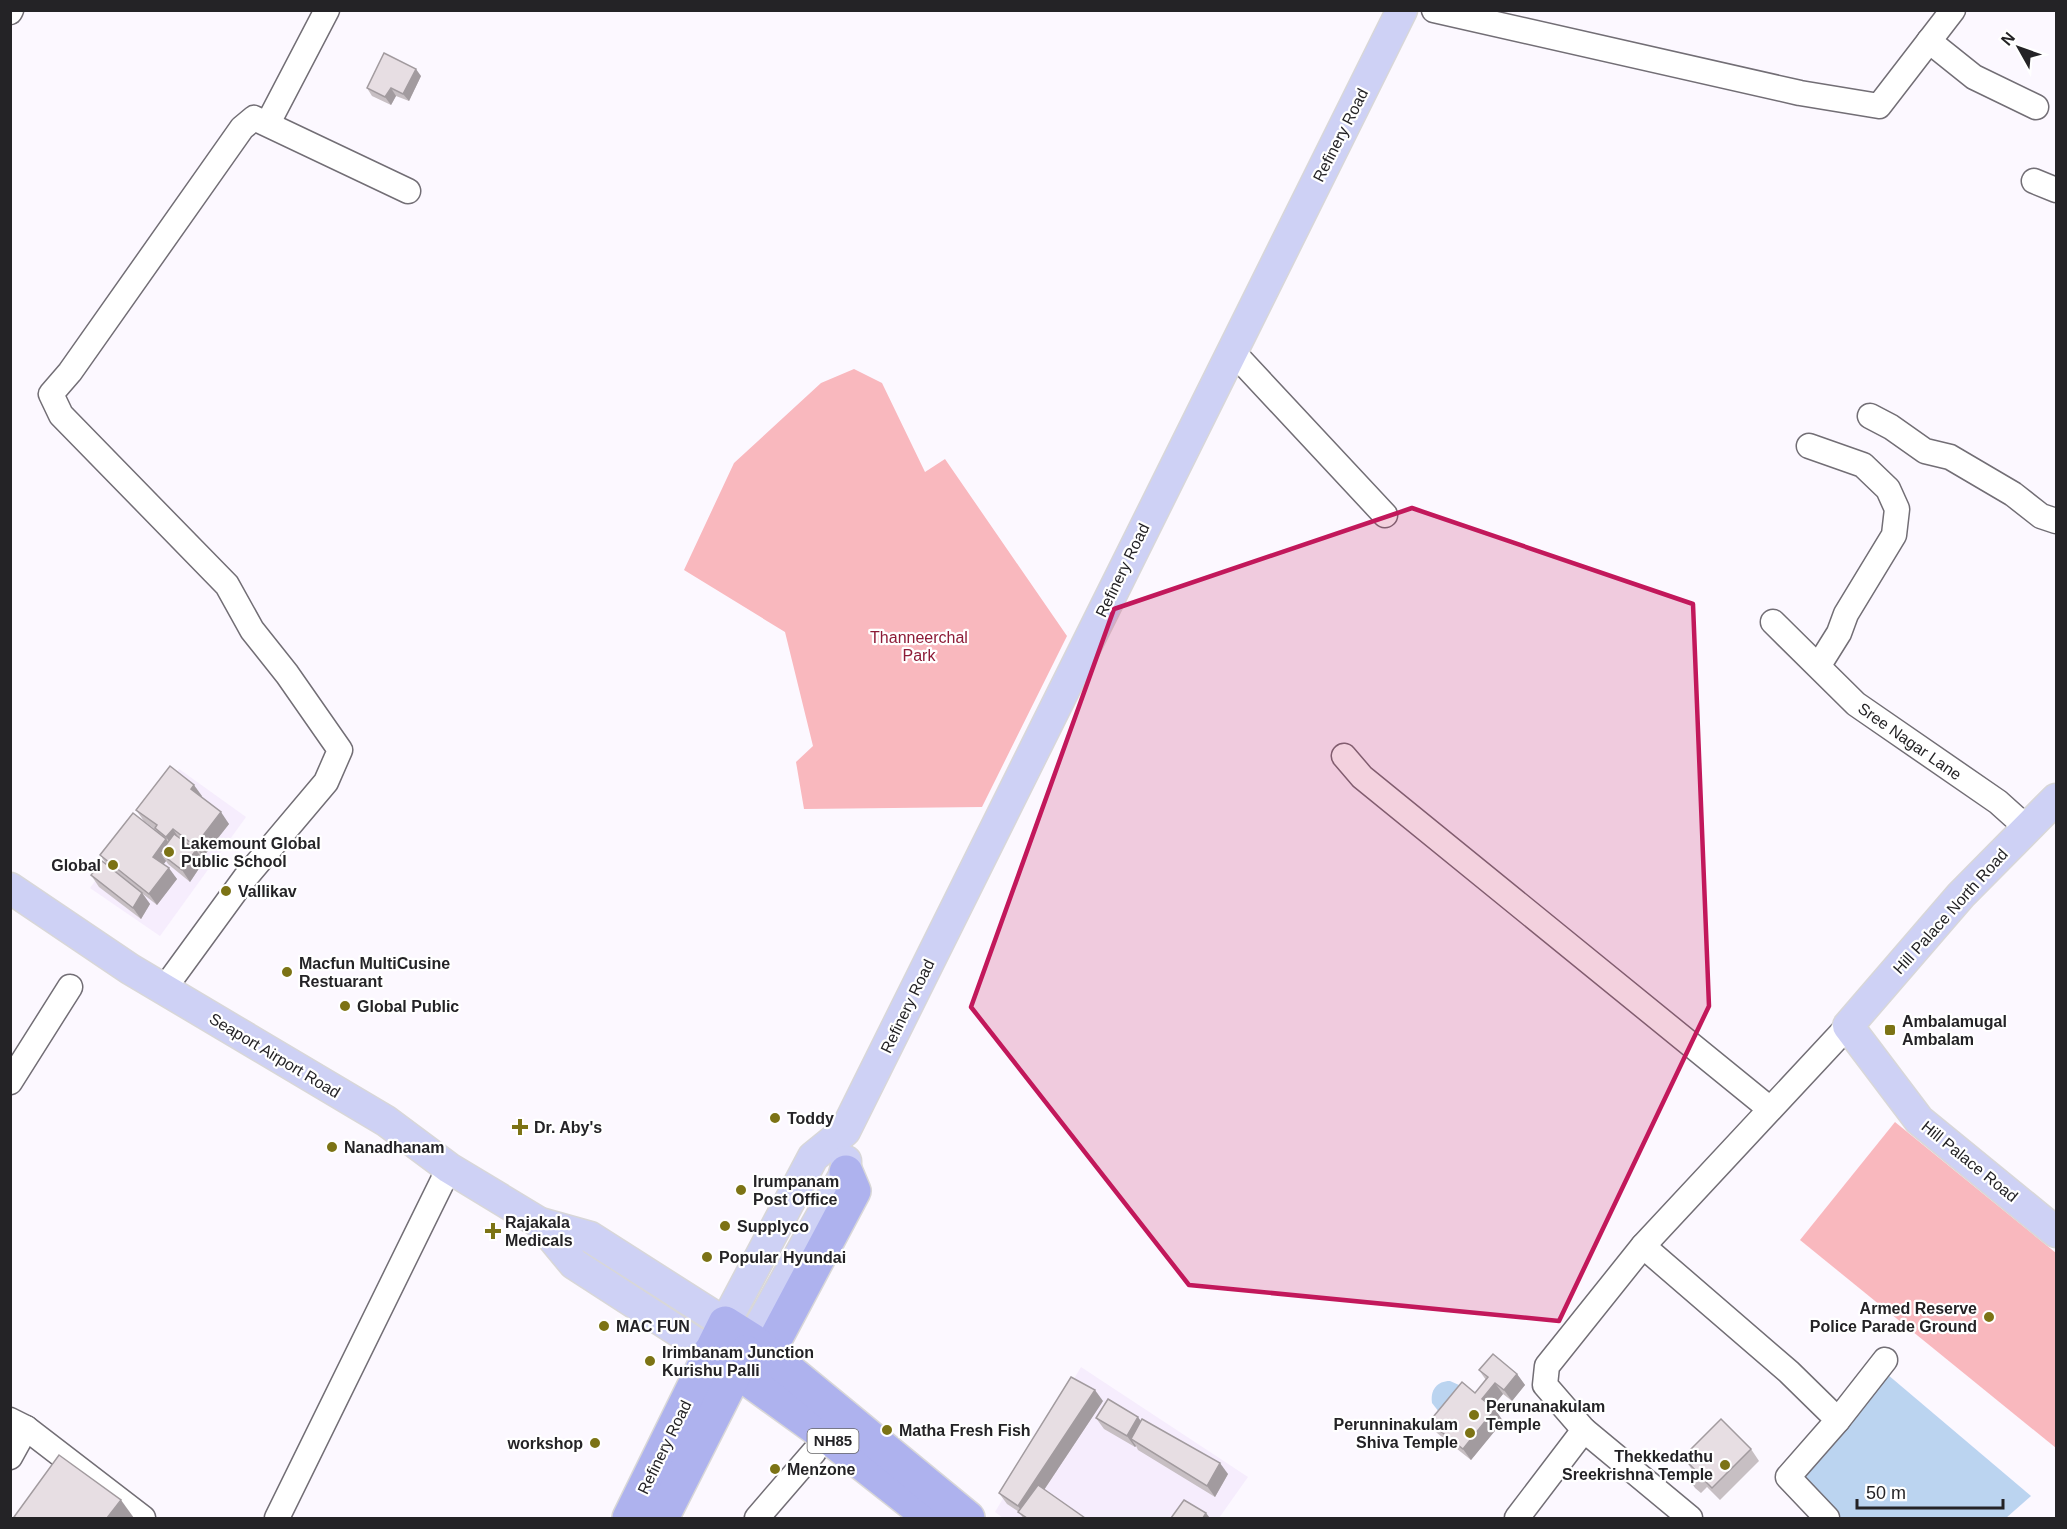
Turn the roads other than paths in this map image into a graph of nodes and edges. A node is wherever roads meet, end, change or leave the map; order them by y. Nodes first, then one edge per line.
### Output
1 (327, 10) edge
2 (1402, 10) edge
3 (1434, 10) edge
4 (1953, 10) edge
5 (1929, 41) junction
6 (2036, 107) dead end
7 (268, 123) junction
8 (2034, 181) dead end
9 (2056, 190) edge
10 (408, 191) dead end
11 (1232, 351) junction
12 (1870, 416) dead end
13 (1809, 446) dead end
14 (1385, 515) dead end
15 (2056, 521) edge
16 (1773, 622) dead end
17 (1819, 665) junction
18 (1344, 756) dead end
19 (2056, 799) edge
20 (2027, 828) junction
21 (10, 888) edge
22 (70, 987) dead end
23 (164, 989) junction
24 (1848, 1026) junction
25 (10, 1082) edge
26 (1770, 1109) junction
27 (845, 1131) junction
28 (449, 1167) junction
29 (846, 1173) joint
30 (540, 1223) junction
31 (2056, 1232) edge
32 (1643, 1246) junction
33 (745, 1331) junction
34 (1885, 1360) dead end
35 (716, 1364) junction
36 (1838, 1420) junction
37 (18, 1424) edge
38 (1584, 1430) junction
39 (814, 1452) junction
40 (10, 1457) edge
41 (886, 1483) junction
42 (143, 1518) edge
43 (277, 1518) edge
44 (624, 1518) edge
45 (629, 1518) edge
46 (662, 1518) edge
47 (757, 1518) edge
48 (931, 1518) edge
49 (968, 1518) edge
50 (1517, 1518) edge
51 (1690, 1518) edge
52 (1827, 1518) edge

1 - 7 street
2 - 11 main road, Refinery Road
3 - 5 street
4 - 5 street
5 - 6 street
7 - 10 street
7 - 23 street
8 - 9 street
11 - 14 street
11 - 27 main road, Refinery Road
12 - 15 street
13 - 17 street
16 - 17 street, Sree Nagar Lane
17 - 20 street, Sree Nagar Lane
18 - 26 street
19 - 20 main road, Hill Palace North Road
20 - 24 main road, Hill Palace North Road
21 - 23 main road, Seaport Airport Road
22 - 25 street
23 - 28 main road, Seaport Airport Road
24 - 26 street
24 - 31 main road, Hill Palace Road
26 - 32 street
27 - 29 main road, Refinery Road
27 - 33 main road, Refinery Road
28 - 30 main road, Seaport Airport Road
28 - 43 street
29 - 33 highway
30 - 33 main road, Seaport Airport Road
30 - 35 main road, Seaport Airport Road
32 - 36 street
32 - 38 street
33 - 35 highway, Refinery Road
33 - 49 highway, Seaport Airport Road / NH85
34 - 36 street
35 - 39 highway
35 - 41 highway, Seaport Airport Road / NH85
35 - 44 highway
35 - 45 highway, Refinery Road
35 - 46 highway, Refinery Road
36 - 52 street
37 - 40 street
37 - 42 street
38 - 50 street
38 - 51 street
39 - 41 highway
39 - 47 street
41 - 48 highway, Seaport Airport Road / NH85

